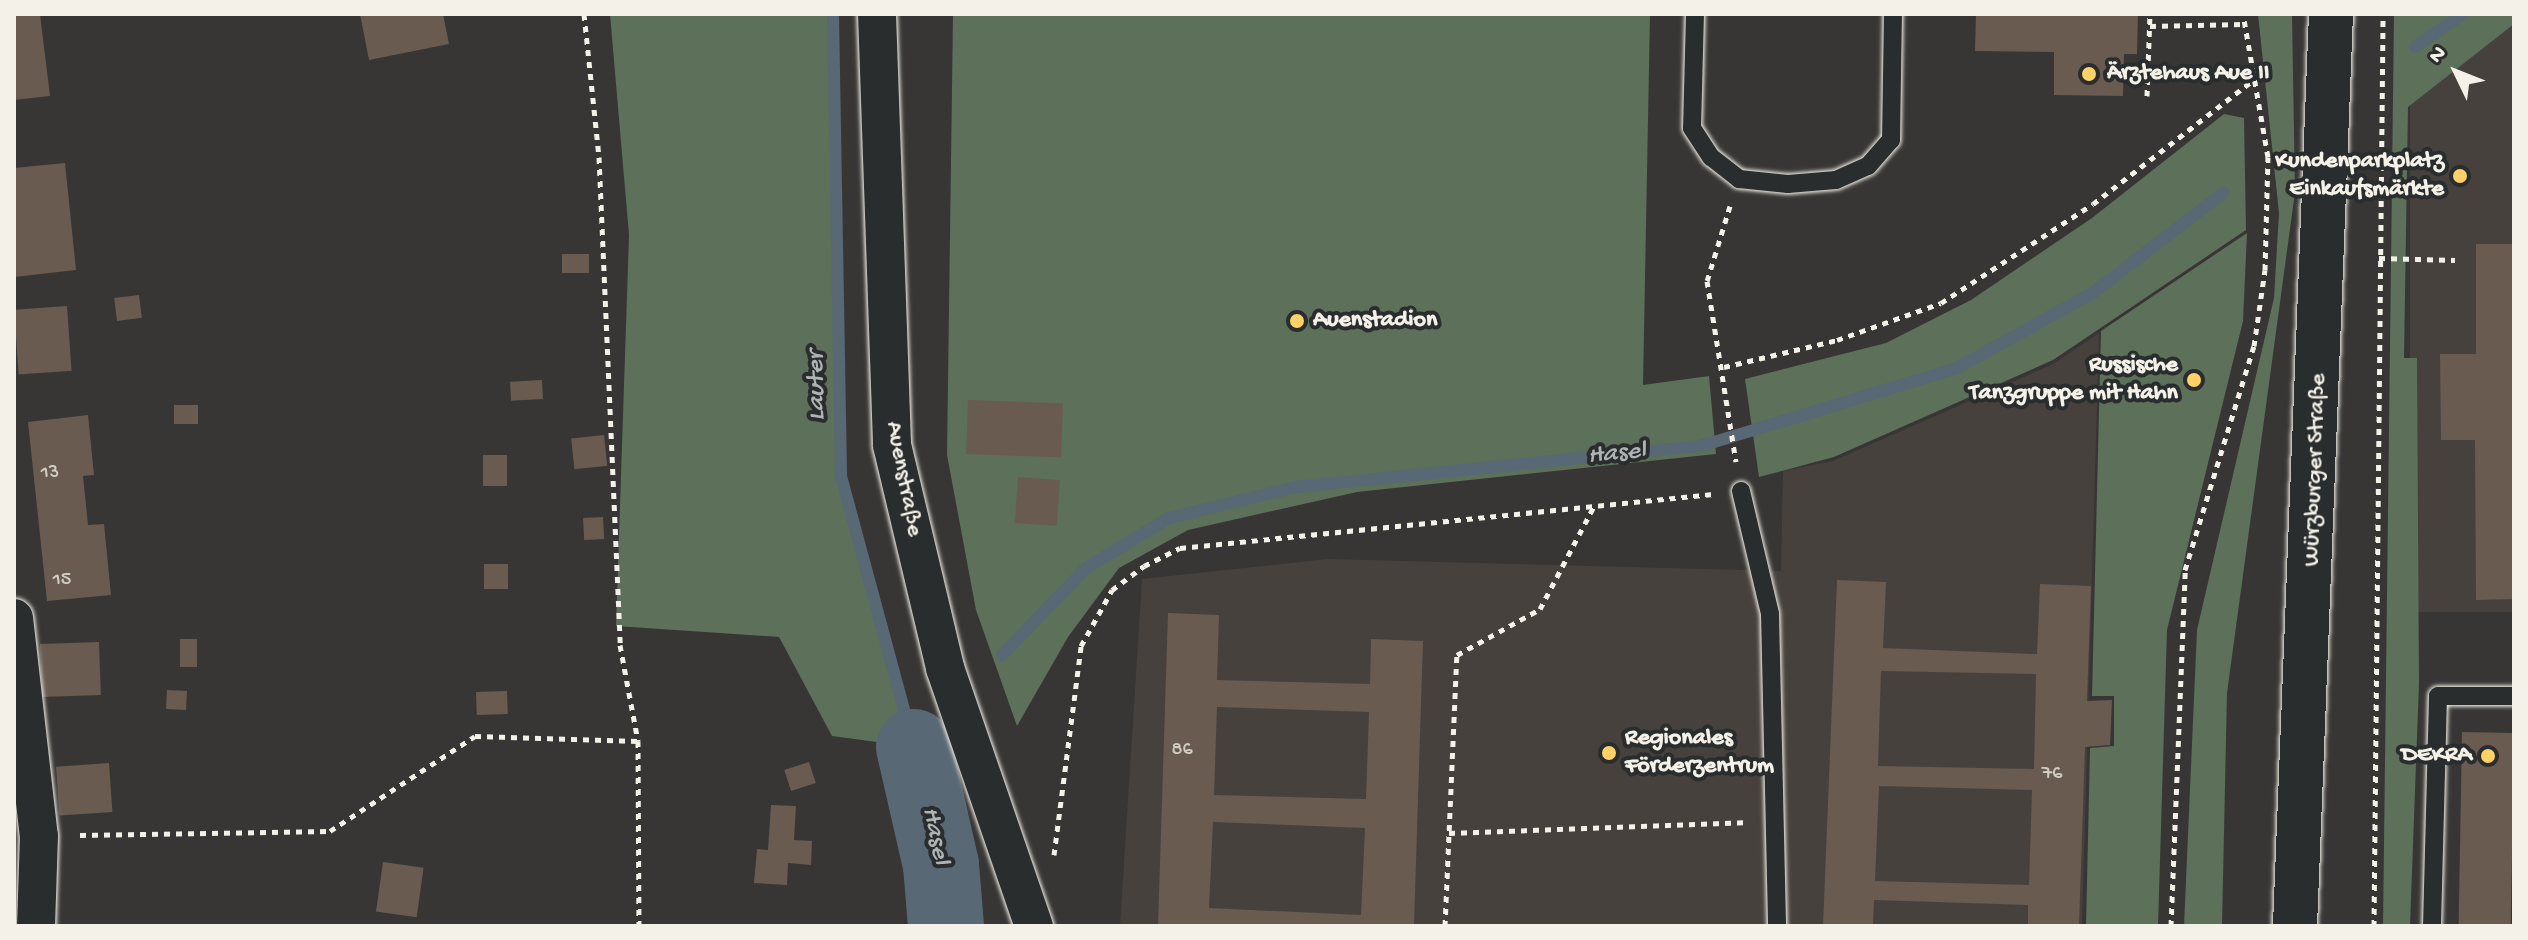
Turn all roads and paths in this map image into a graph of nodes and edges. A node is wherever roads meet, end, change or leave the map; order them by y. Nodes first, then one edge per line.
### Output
1 (584, 14) edge
2 (877, 14) edge
3 (1695, 14) edge
4 (1893, 14) edge
5 (2150, 14) edge
6 (2243, 14) edge
7 (2331, 14) edge
8 (2383, 14) edge
9 (2244, 24) junction
10 (2150, 26) junction
11 (2252, 81) junction
12 (2147, 96) dead end
13 (1739, 179) junction
14 (2379, 258) junction
15 (2455, 260) dead end
16 (1724, 367) junction
17 (1741, 491) junction
18 (1594, 506) junction
19 (14, 618) edge
20 (2514, 696) edge
21 (638, 741) junction
22 (1775, 820) junction
23 (1449, 833) junction
24 (39, 836) junction
25 (1051, 866) dead end
26 (2297, 880) junction
27 (36, 926) edge
28 (639, 926) edge
29 (1034, 926) edge
30 (1445, 926) edge
31 (1777, 926) edge
32 (2171, 926) edge
33 (2295, 926) edge
34 (2314, 926) edge
35 (2374, 926) edge
36 (2432, 926) edge

1 - 21 path
2 - 29 street, Auenstraße
3 - 13 lane
4 - 13 lane
5 - 10 path
6 - 9 path
7 - 26 main road, Würzburger Straße
8 - 14 path
9 - 10 path
9 - 11 path
10 - 12 path
11 - 16 path
11 - 32 path
13 - 16 path
14 - 15 path
14 - 35 path
16 - 17 path
17 - 18 path
17 - 22 lane
18 - 23 path
18 - 25 path
19 - 24 street
20 - 36 lane
21 - 24 path
21 - 28 path
22 - 23 path
22 - 31 lane
23 - 30 path
24 - 27 street
26 - 33 main road, Würzburger Straße
26 - 34 main road

